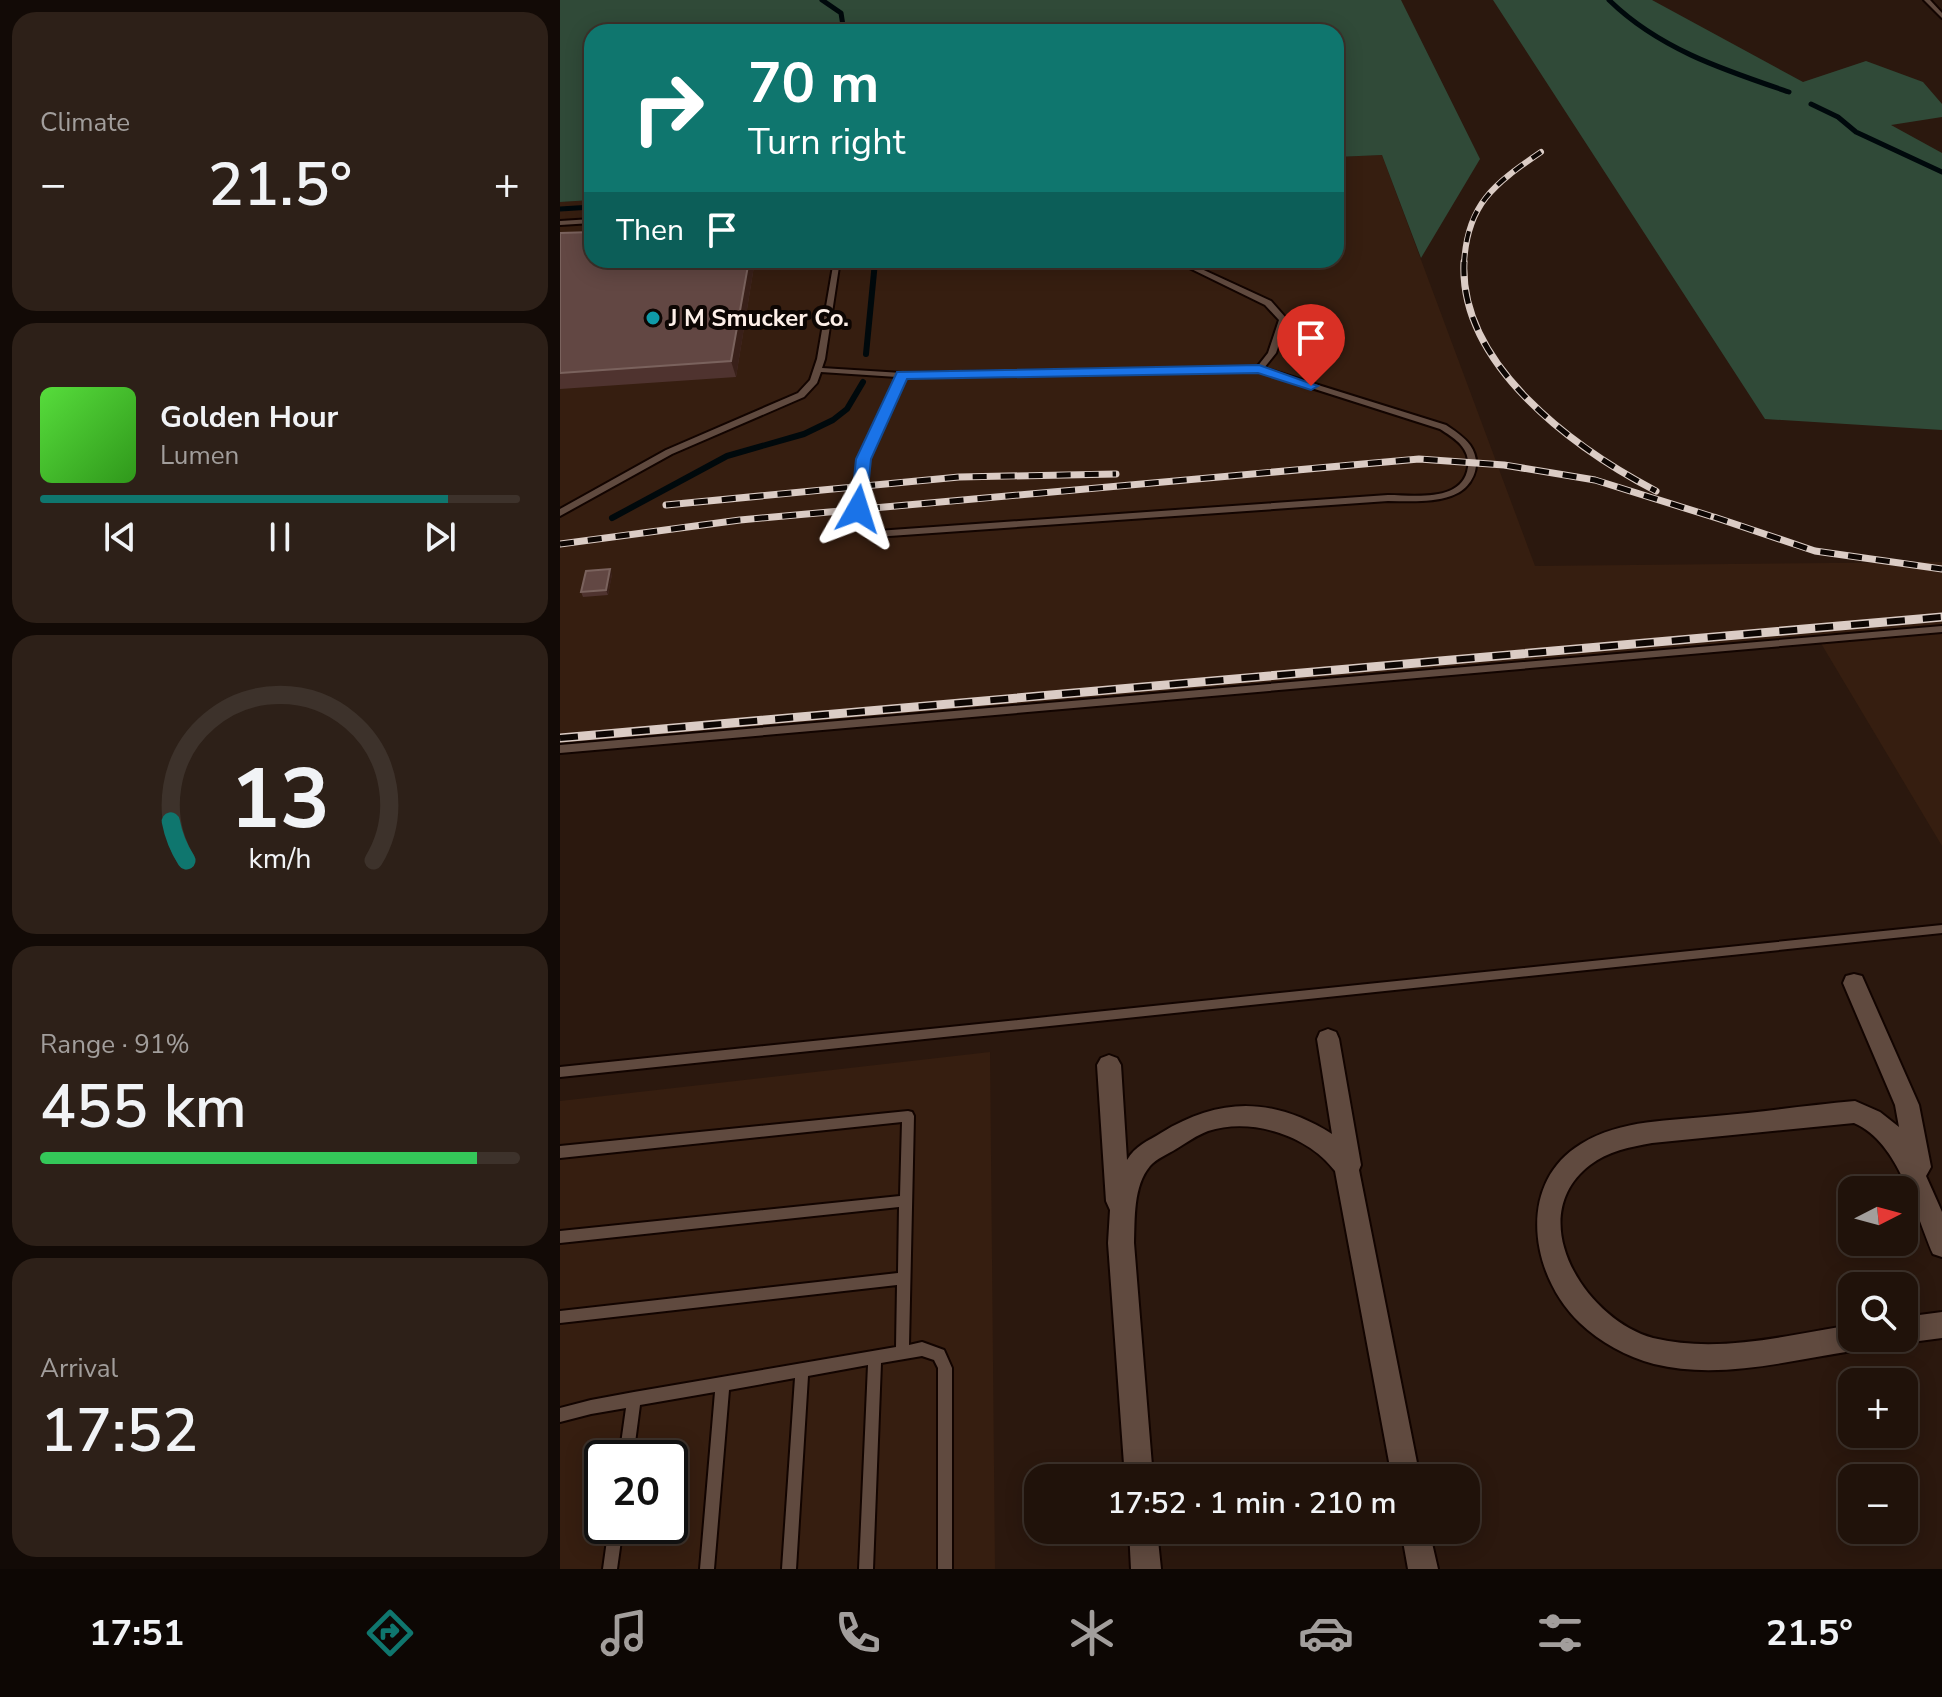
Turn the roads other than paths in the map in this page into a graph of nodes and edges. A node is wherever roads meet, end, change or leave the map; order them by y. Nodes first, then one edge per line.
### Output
1 (1927, 0) edge
2 (1942, 16) edge
3 (584, 222) edge
4 (560, 223) edge
5 (836, 268) edge
6 (1193, 268) edge
7 (1259, 369) junction
8 (817, 370) junction
9 (902, 375) junction
10 (560, 513) edge
11 (1942, 629) edge
12 (560, 749) edge
13 (1942, 929) edge
14 (1854, 983) dead end
15 (1328, 1039) dead end
16 (1109, 1065) dead end
17 (560, 1072) edge
18 (560, 1152) edge
19 (1353, 1194) junction
20 (906, 1201) junction
21 (1928, 1214) junction
22 (560, 1237) edge
23 (1121, 1243) junction
24 (1942, 1245) edge
25 (904, 1278) junction
26 (560, 1317) edge
27 (1942, 1325) edge
28 (1918, 1328) edge
29 (1838, 1340) edge
30 (902, 1353) junction
31 (875, 1357) junction
32 (802, 1370) junction
33 (723, 1383) junction
34 (634, 1399) junction
35 (560, 1416) edge
36 (628, 1440) edge
37 (1138, 1464) edge
38 (1403, 1464) edge
39 (613, 1544) edge
40 (1144, 1544) edge
41 (1418, 1544) edge
42 (610, 1569) edge
43 (707, 1569) edge
44 (789, 1569) edge
45 (866, 1569) edge
46 (945, 1569) edge
47 (1146, 1569) edge
48 (1423, 1569) edge

1 - 2 lane
3 - 4 lane
5 - 8 lane
6 - 7 lane
7 - 9 lane
7 - 9 lane
8 - 9 lane
8 - 10 lane
11 - 12 lane
13 - 17 lane
14 - 21 street
15 - 19 street
16 - 23 street
18 - 20 lane
19 - 23 street
19 - 38 street
20 - 22 lane
20 - 25 lane
21 - 24 street
21 - 29 street
23 - 37 street
25 - 26 lane
25 - 30 lane
27 - 28 street
30 - 31 lane
30 - 46 lane
31 - 32 lane
31 - 45 lane
32 - 33 lane
32 - 44 lane
33 - 34 lane
33 - 43 lane
34 - 35 lane
34 - 36 lane
39 - 42 lane
40 - 47 street
41 - 48 street

